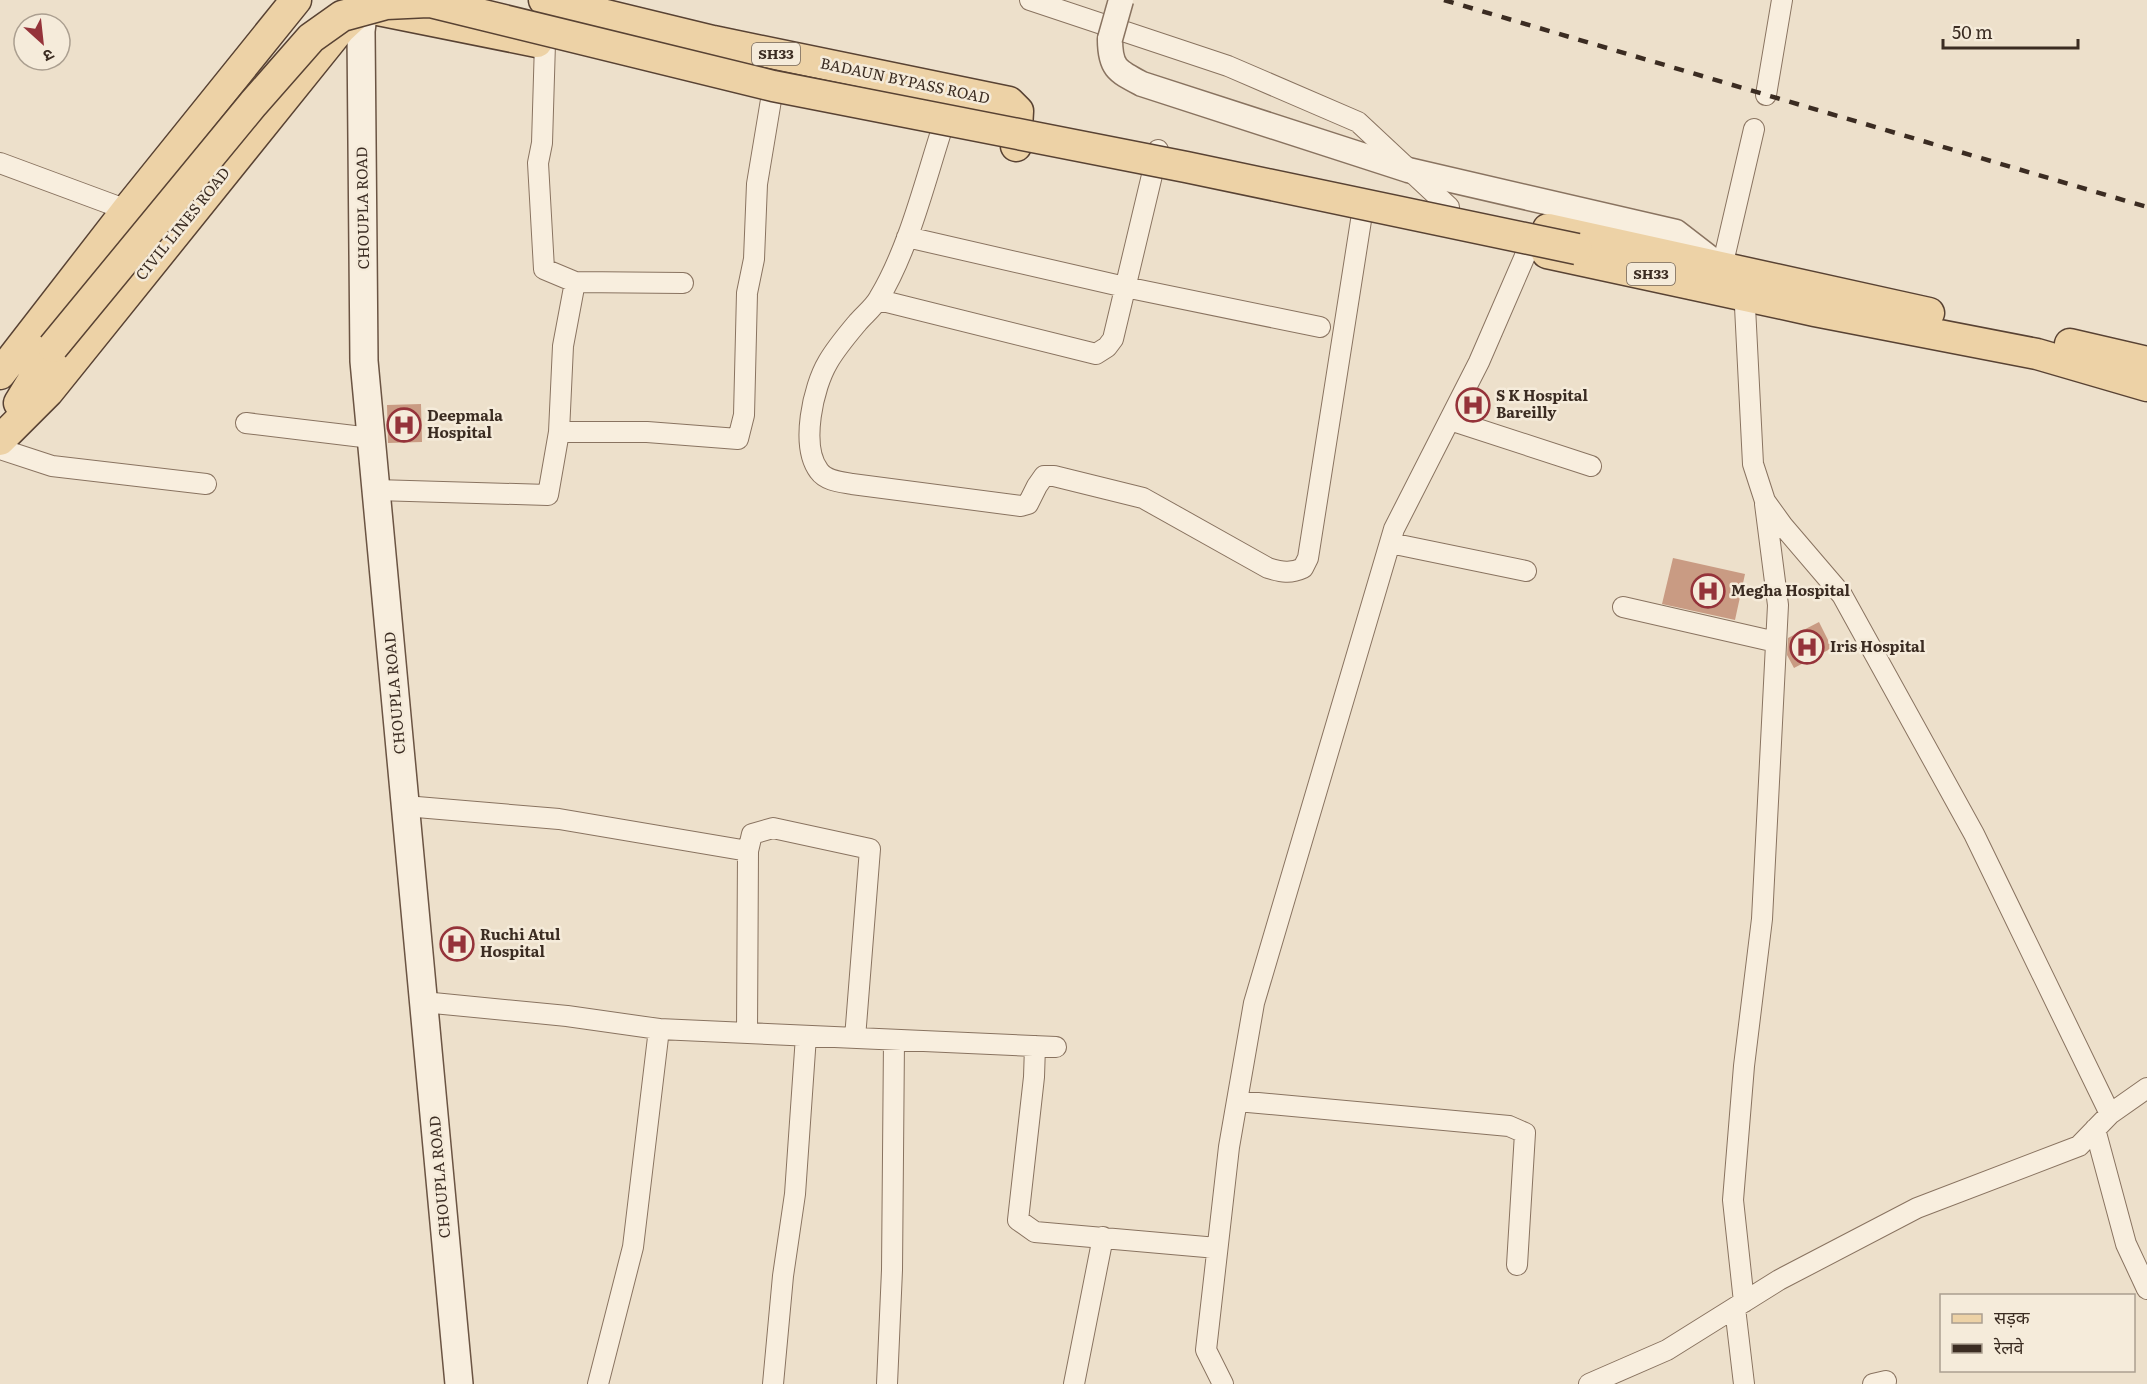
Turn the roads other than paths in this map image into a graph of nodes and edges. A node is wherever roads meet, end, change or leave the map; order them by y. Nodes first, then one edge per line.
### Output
1 (296, 0) edge
2 (478, 0) edge
3 (544, 0) edge
4 (1030, 0) edge
5 (1121, 0) edge
6 (1782, 0) edge
7 (425, 1) edge
8 (359, 2) edge
9 (545, 44) junction
10 (772, 94) junction
11 (1766, 95) dead end
12 (1014, 124) junction
13 (1754, 129) dead end
14 (941, 132) junction
15 (1155, 161) junction
16 (0, 163) edge
17 (1408, 170) junction
18 (1449, 207) junction
19 (127, 210) junction
20 (1362, 214) junction
21 (907, 237) junction
22 (1528, 249) junction
23 (1732, 280) junction
24 (575, 282) junction
25 (682, 283) dead end
26 (1125, 286) junction
27 (879, 300) junction
28 (1320, 327) dead end
29 (53, 347) junction
30 (2147, 362) edge
31 (0, 374) edge
32 (2147, 386) edge
33 (0, 393) edge
34 (1450, 420) junction
35 (246, 423) dead end
36 (559, 432) junction
37 (0, 435) edge
38 (371, 438) junction
39 (0, 440) edge
40 (0, 449) edge
41 (1590, 466) dead end
42 (206, 484) dead end
43 (376, 490) junction
44 (1765, 501) junction
45 (1390, 543) junction
46 (1527, 571) dead end
47 (1623, 607) dead end
48 (1776, 642) junction
49 (405, 806) junction
50 (748, 850) junction
51 (423, 1002) junction
52 (659, 1029) junction
53 (747, 1033) junction
54 (806, 1036) junction
55 (855, 1038) junction
56 (894, 1040) junction
57 (1035, 1046) junction
58 (1056, 1047) dead end
59 (2147, 1088) edge
60 (1237, 1101) junction
61 (2110, 1114) junction
62 (2095, 1130) junction
63 (1103, 1237) junction
64 (1217, 1248) junction
65 (1517, 1265) dead end
66 (2147, 1289) edge
67 (1740, 1305) junction
68 (1747, 1382) edge
69 (459, 1384) edge
70 (598, 1384) edge
71 (773, 1384) edge
72 (886, 1384) edge
73 (1074, 1384) edge
74 (1223, 1384) edge
75 (1589, 1384) edge

1 - 19 main road
2 - 12 main road
3 - 12 main road, BADAUN BYPASS ROAD / SH33
4 - 17 street
5 - 17 street, bridge
6 - 11 street
7 - 23 main road, bridge
7 - 29 main road, bridge
8 - 9 main road
8 - 38 main road, CHOUPLA ROAD
8 - 39 main road, CIVIL LINES ROAD
9 - 10 main road
9 - 24 street
10 - 14 main road
10 - 36 street
12 - 14 main road
12 - 15 main road
13 - 23 street
14 - 21 street
15 - 18 main road, SH33
15 - 20 main road, SH33
15 - 26 street
16 - 19 street
17 - 18 street
17 - 23 street
18 - 23 main road, SH33
19 - 31 main road
20 - 22 main road, SH33
20 - 27 street
21 - 26 street
21 - 27 street
22 - 23 main road, SH33
22 - 34 street
23 - 30 main road, SH33
23 - 32 main road, SH33
23 - 44 street
24 - 25 street
24 - 36 street
26 - 27 street
26 - 28 street
29 - 33 main road
29 - 37 main road
34 - 41 street
34 - 45 street
35 - 38 street
36 - 43 street
38 - 43 main road, CHOUPLA ROAD
40 - 42 street
43 - 49 main road, CHOUPLA ROAD
44 - 48 street
44 - 61 street
45 - 46 street
45 - 60 street
47 - 48 street
48 - 67 street
49 - 50 street
49 - 51 main road, CHOUPLA ROAD
50 - 53 street
50 - 55 street
51 - 52 street
51 - 69 main road, CHOUPLA ROAD
52 - 53 street
52 - 70 street
53 - 54 street
54 - 55 street
54 - 71 street
55 - 56 street
56 - 57 street
56 - 72 street
57 - 58 street
57 - 63 street
59 - 61 street
60 - 64 street
60 - 65 street
61 - 62 street
62 - 66 street
62 - 67 street
63 - 64 street
63 - 73 street
64 - 74 street
67 - 68 street
67 - 75 street

